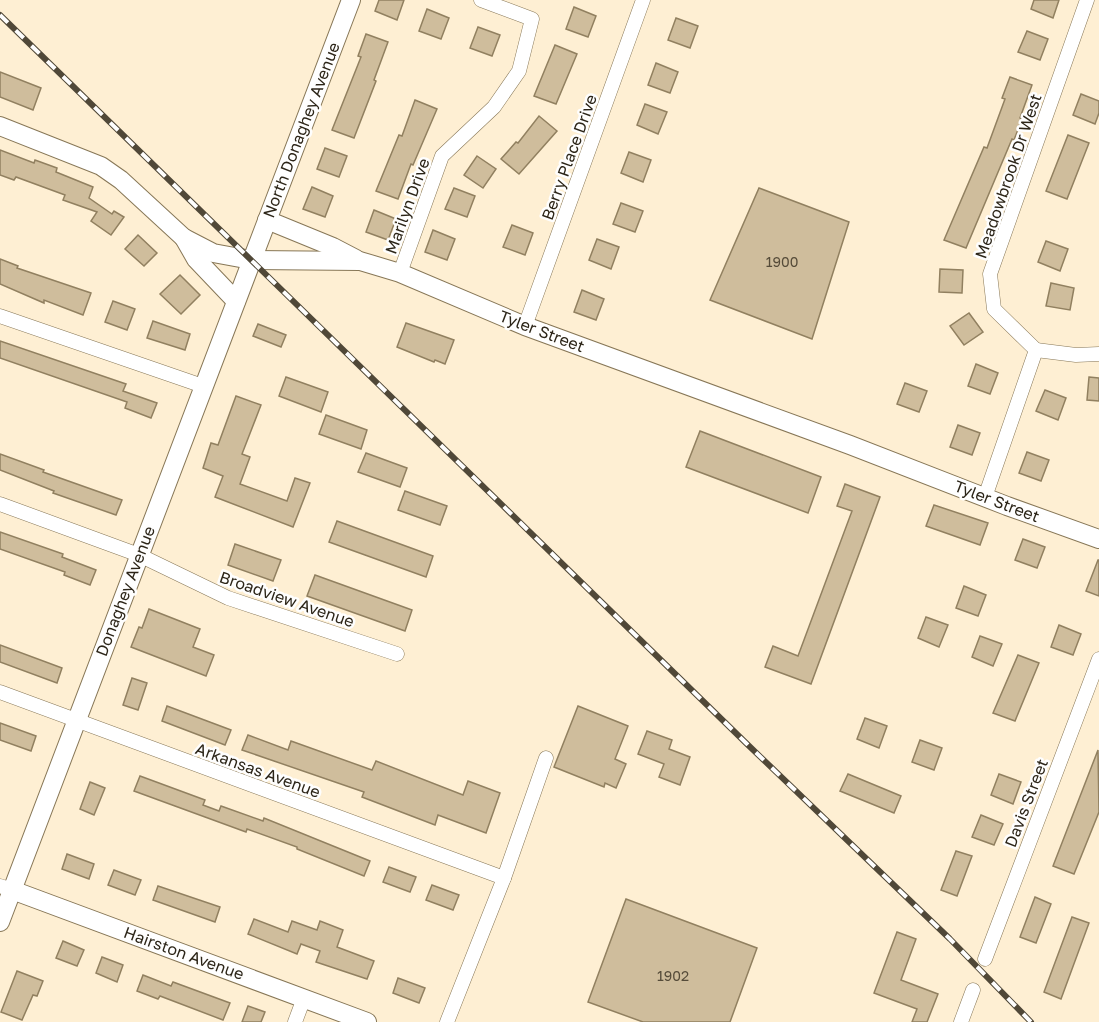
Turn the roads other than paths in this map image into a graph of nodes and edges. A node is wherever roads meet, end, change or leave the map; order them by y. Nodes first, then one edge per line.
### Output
1 (351, 0) edge
2 (481, 0) edge
3 (644, 0) edge
4 (1087, 0) edge
5 (0, 126) edge
6 (267, 220) junction
7 (184, 238) junction
8 (251, 260) junction
9 (360, 261) junction
10 (400, 273) junction
11 (236, 302) junction
12 (0, 316) edge
13 (525, 326) junction
14 (1036, 350) junction
15 (1099, 354) edge
16 (203, 386) junction
17 (985, 496) junction
18 (0, 504) edge
19 (1099, 539) edge
20 (139, 555) junction
21 (397, 654) dead end
22 (1099, 658) edge
23 (0, 692) edge
24 (77, 720) junction
25 (546, 758) dead end
26 (504, 879) junction
27 (6, 888) edge
28 (0, 922) edge
29 (985, 959) dead end
30 (973, 990) dead end
31 (304, 998) junction
32 (295, 1022) edge
33 (367, 1022) edge
34 (447, 1022) edge
35 (962, 1022) edge

1 - 6 street, North Donaghey Avenue
2 - 10 street, Marilyn Drive
3 - 13 street, Berry Place Drive
4 - 14 street, Meadowbrook Dr West
5 - 7 street, Tyler Street
6 - 8 street, North Donaghey Avenue
6 - 9 street
7 - 8 street, Tyler Street
7 - 11 street
8 - 9 street, Tyler Street
8 - 11 street, Donaghey Avenue
9 - 10 street, Tyler Street
10 - 13 street, Tyler Street
11 - 16 street, Donaghey Avenue
12 - 16 street
13 - 17 street, Tyler Street
14 - 15 street
14 - 17 street
16 - 20 street, Donaghey Avenue
17 - 19 street, Tyler Street
18 - 20 street, Broadview Avenue
20 - 21 street, Broadview Avenue
20 - 24 street, Donaghey Avenue
22 - 29 street, Davis Street
23 - 24 street, Arkansas Avenue
24 - 26 street, Arkansas Avenue
24 - 27 street, Donaghey Avenue
25 - 26 street
26 - 34 street
27 - 28 street, Donaghey Avenue
27 - 31 street, Hairston Avenue
30 - 35 street
31 - 32 street
31 - 33 street, Hairston Avenue

